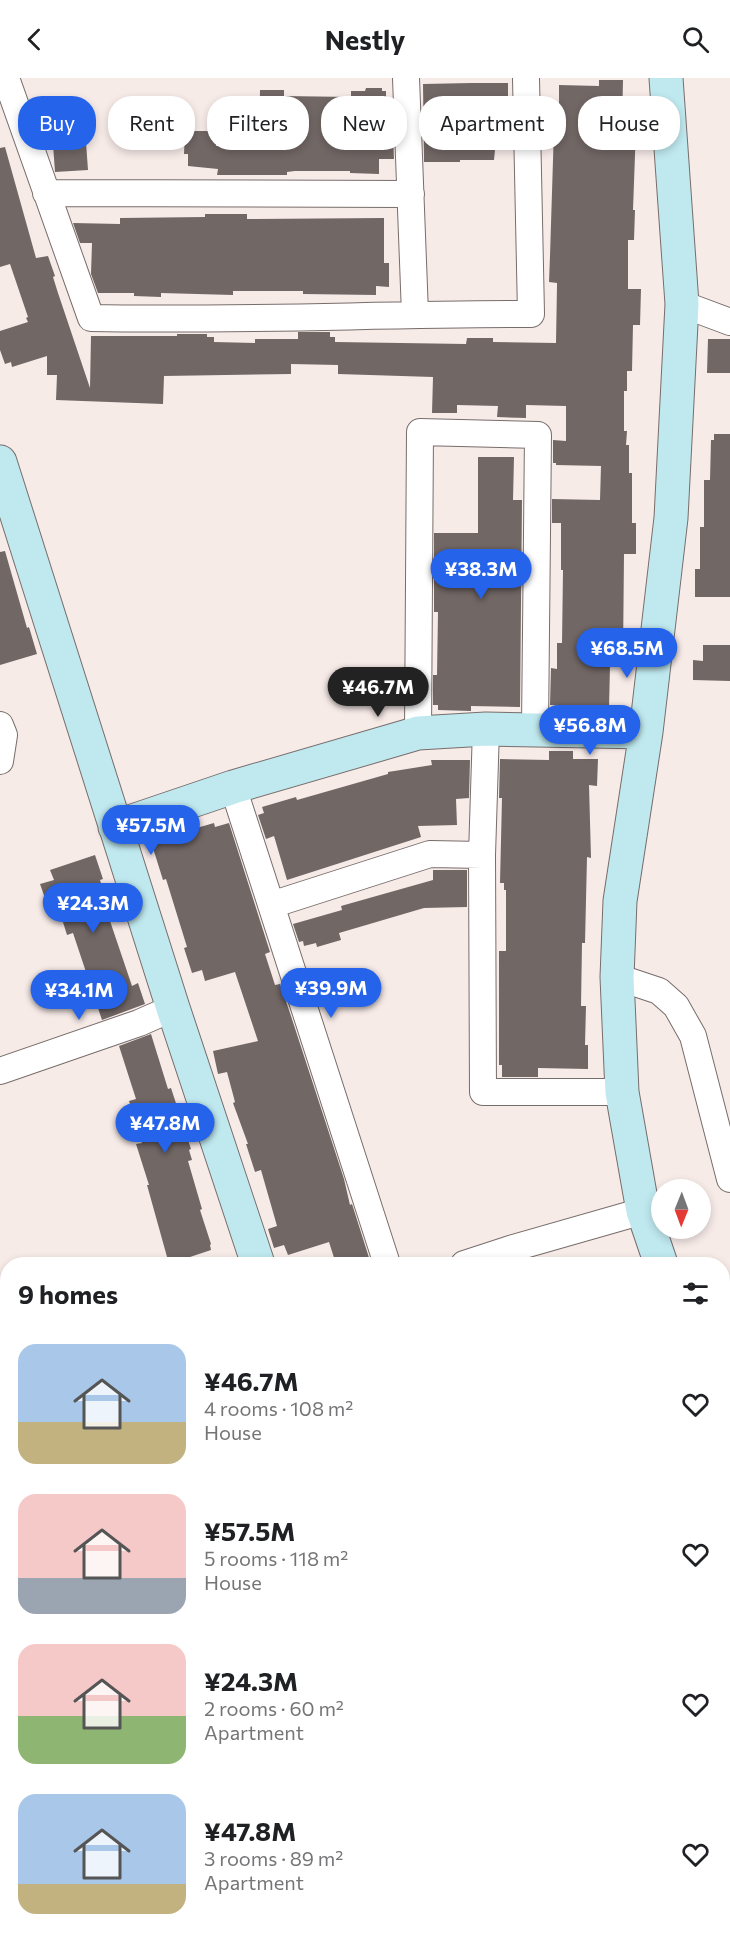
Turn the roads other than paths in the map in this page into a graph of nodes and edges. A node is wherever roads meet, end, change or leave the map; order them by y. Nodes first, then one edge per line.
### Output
1 (6, 78) edge
2 (406, 78) edge
3 (526, 78) edge
4 (666, 78) edge
5 (46, 193) junction
6 (411, 194) junction
7 (682, 304) junction
8 (416, 314) junction
9 (730, 322) edge
10 (0, 462) edge
11 (7, 519) edge
12 (0, 725) edge
13 (486, 729) junction
14 (535, 729) junction
15 (646, 732) junction
16 (418, 733) junction
17 (0, 761) edge
18 (233, 787) junction
19 (115, 827) junction
20 (482, 855) junction
21 (271, 905) junction
22 (617, 977) junction
23 (173, 1008) junction
24 (0, 1071) edge
25 (622, 1092) junction
26 (730, 1179) edge
27 (643, 1210) junction
28 (256, 1257) edge
29 (385, 1257) edge
30 (512, 1257) edge
31 (659, 1257) edge

1 - 5 street
2 - 6 street
3 - 8 street
4 - 7 street
5 - 6 street
5 - 8 street
6 - 8 street
7 - 9 street
7 - 15 street
10 - 11 street
11 - 19 street
12 - 17 street
13 - 14 street
13 - 16 street
13 - 20 street
14 - 15 street
14 - 16 street
15 - 22 street
16 - 18 street
18 - 19 street
18 - 21 street
19 - 23 street
20 - 21 street
20 - 25 street
21 - 29 street
22 - 25 street
22 - 26 street
23 - 24 street
23 - 28 street
25 - 27 street
27 - 30 street
27 - 31 street

